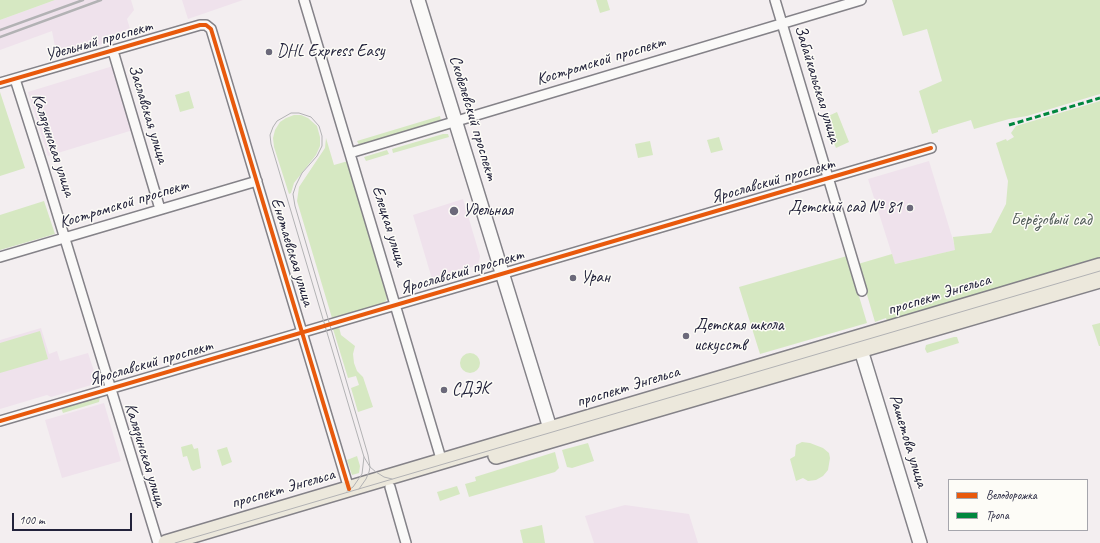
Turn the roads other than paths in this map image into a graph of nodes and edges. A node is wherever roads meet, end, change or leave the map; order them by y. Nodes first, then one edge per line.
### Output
1 (304, 0) edge
2 (418, 0) edge
3 (775, 0) edge
4 (861, 0) edge
5 (782, 23) junction
6 (206, 26) joint
7 (113, 50) junction
8 (15, 79) junction
9 (0, 83) edge
10 (455, 122) junction
11 (931, 148) dead end
12 (350, 153) junction
13 (828, 178) junction
14 (257, 181) junction
15 (160, 209) junction
16 (65, 238) junction
17 (0, 257) edge
18 (1100, 266) edge
19 (502, 274) junction
20 (1100, 280) edge
21 (862, 291) dead end
22 (396, 305) junction
23 (302, 332) junction
24 (859, 344) junction
25 (111, 388) junction
26 (0, 421) edge
27 (552, 434) junction
28 (442, 462) junction
29 (390, 487) junction
30 (350, 489) junction
31 (158, 543) edge
32 (166, 543) edge
33 (199, 543) edge
34 (406, 543) edge
35 (920, 543) edge

1 - 12 street, Елецкая улица
2 - 10 street, Скобелевский проспект
3 - 5 street, Забайкальская улица
4 - 5 street, Костромской проспект
5 - 10 street, Костромской проспект
5 - 13 street, Забайкальская улица
6 - 7 street, Удельный проспект
6 - 14 street, Енотаевская улица
7 - 8 street, Удельный проспект
7 - 15 street, Заславская улица
8 - 9 street, Удельный проспект
8 - 16 street, Калязинская улица
10 - 12 street, Костромской проспект
10 - 19 street, Скобелевский проспект
11 - 13 street, Ярославский проспект
12 - 22 street, Елецкая улица
13 - 19 street, Ярославский проспект
13 - 21 street, Забайкальская улица
14 - 15 street, Костромской проспект
14 - 23 street, Енотаевская улица
15 - 16 street, Костромской проспект
16 - 17 street, Костромской проспект
16 - 25 street, Калязинская улица
18 - 24 main road, проспект Энгельса
19 - 22 street, Ярославский проспект
19 - 27 street, Скобелевский проспект
20 - 24 main road, проспект Энгельса
22 - 23 street, Ярославский проспект
22 - 28 street, Елецкая улица
23 - 25 street, Ярославский проспект
23 - 30 street, Енотаевская улица
24 - 27 main road, проспект Энгельса
24 - 35 street, Рашетова улица
25 - 26 street, Ярославский проспект
25 - 31 street, Калязинская улица
27 - 28 main road, проспект Энгельса
27 - 29 main road, проспект Энгельса
28 - 30 main road, проспект Энгельса
29 - 33 main road, проспект Энгельса
29 - 34 street
30 - 32 main road, проспект Энгельса

